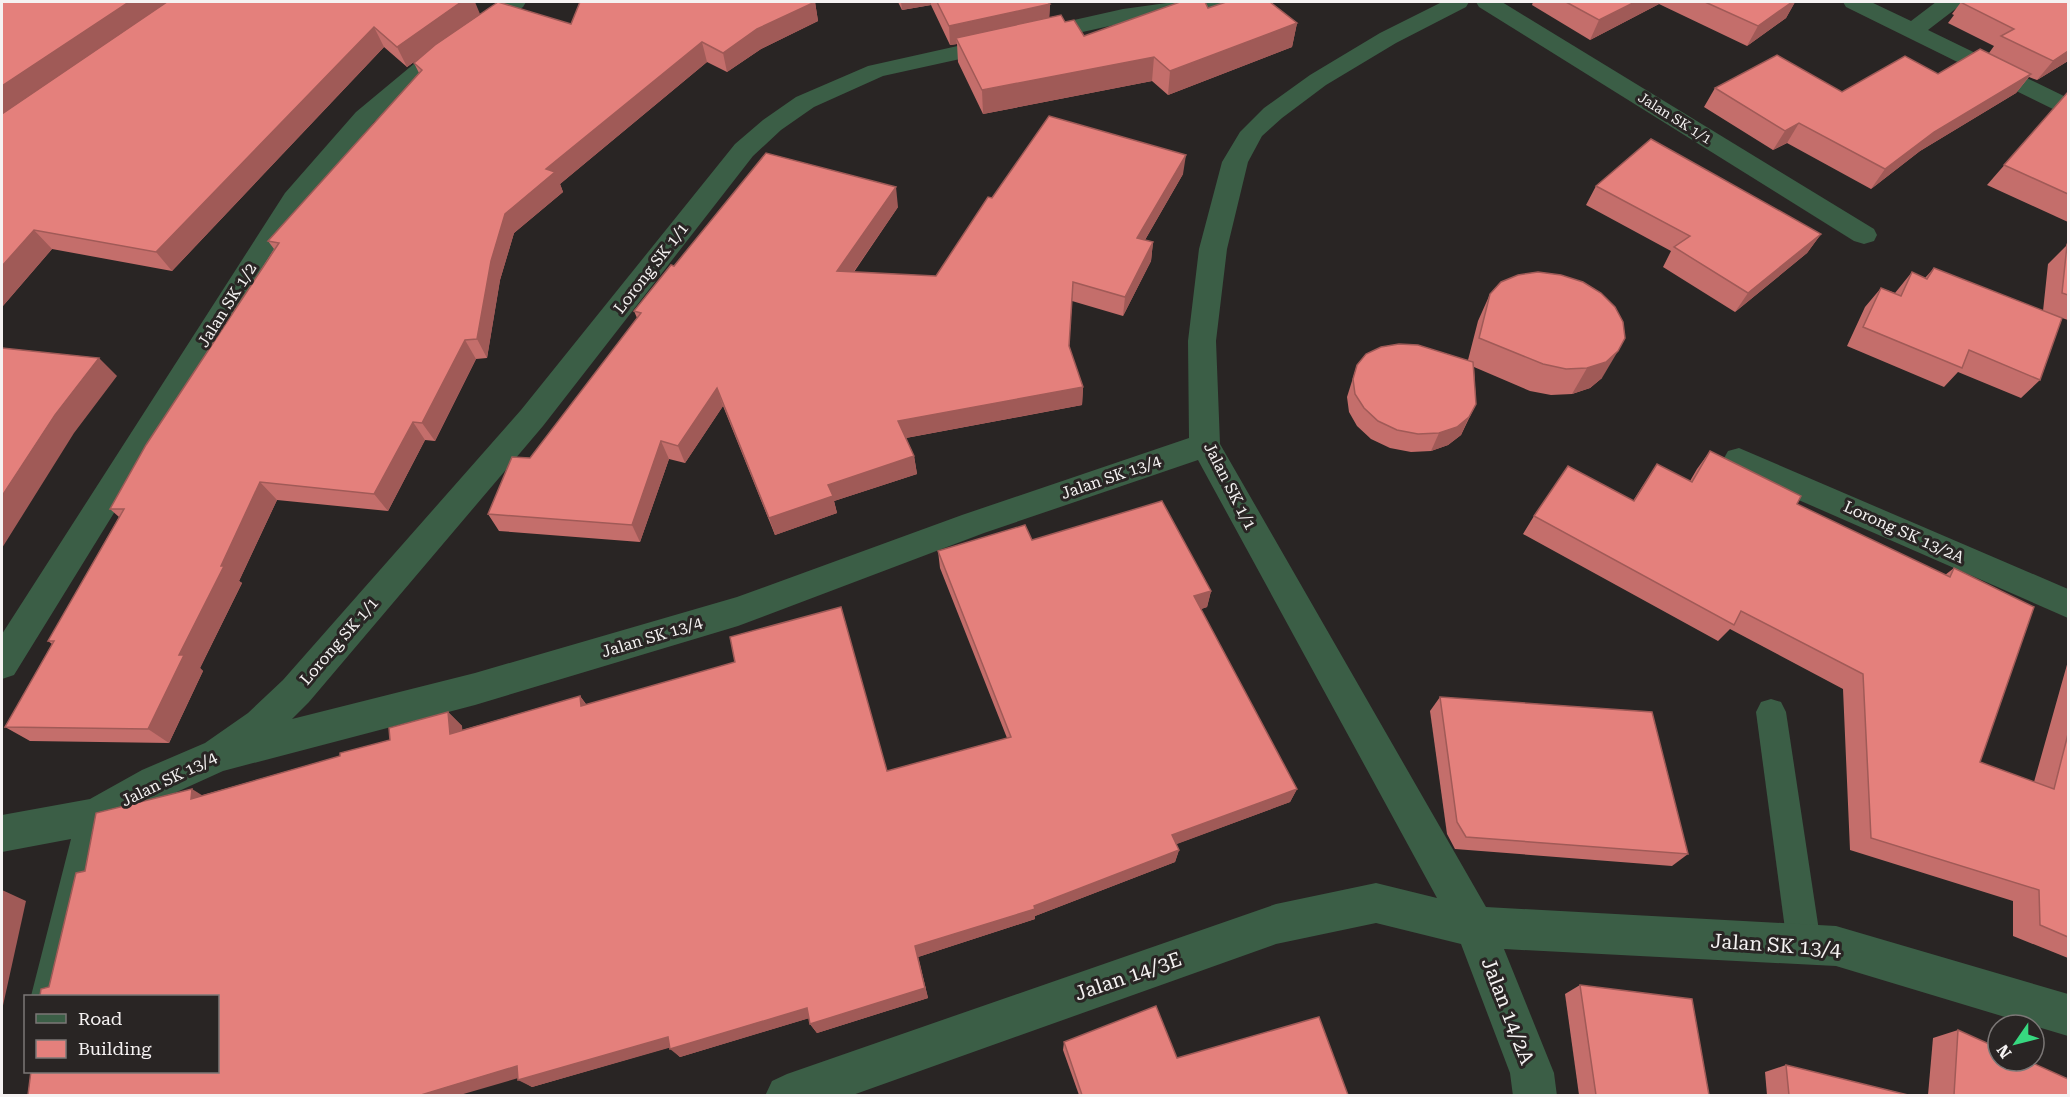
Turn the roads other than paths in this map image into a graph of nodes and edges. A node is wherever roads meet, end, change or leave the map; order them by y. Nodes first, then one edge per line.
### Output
1 (515, 2) edge
2 (1216, 2) edge
3 (1458, 2) edge
4 (1487, 2) edge
5 (1854, 2) edge
6 (1950, 2) edge
7 (1912, 31) junction
8 (2068, 107) edge
9 (1864, 235) dead end
10 (1205, 445) junction
11 (1740, 460) dead end
12 (2068, 604) edge
13 (2, 664) edge
14 (1771, 712) dead end
15 (218, 755) junction
16 (96, 816) junction
17 (2, 833) edge
18 (1475, 927) junction
19 (1804, 945) junction
20 (52, 995) edge
21 (2068, 1015) edge
22 (787, 1095) edge
23 (1535, 1095) edge

1 - 13 street, Jalan SK 1/2
2 - 15 street, Lorong SK 1/1
3 - 10 street, Jalan SK 1/1
4 - 9 street, Jalan SK 1/1
5 - 7 street
6 - 7 street
7 - 8 street
10 - 15 street, Jalan SK 13/4
10 - 18 street, Jalan SK 1/1
11 - 12 street, Lorong SK 13/2A
14 - 19 lane
15 - 16 street, Jalan SK 13/4
16 - 17 street, Jalan SK 13/4
16 - 20 street
18 - 19 street, Jalan SK 13/4
18 - 22 street, Jalan 14/3E
18 - 23 street, Jalan 14/2A
19 - 21 street, Jalan SK 13/4

